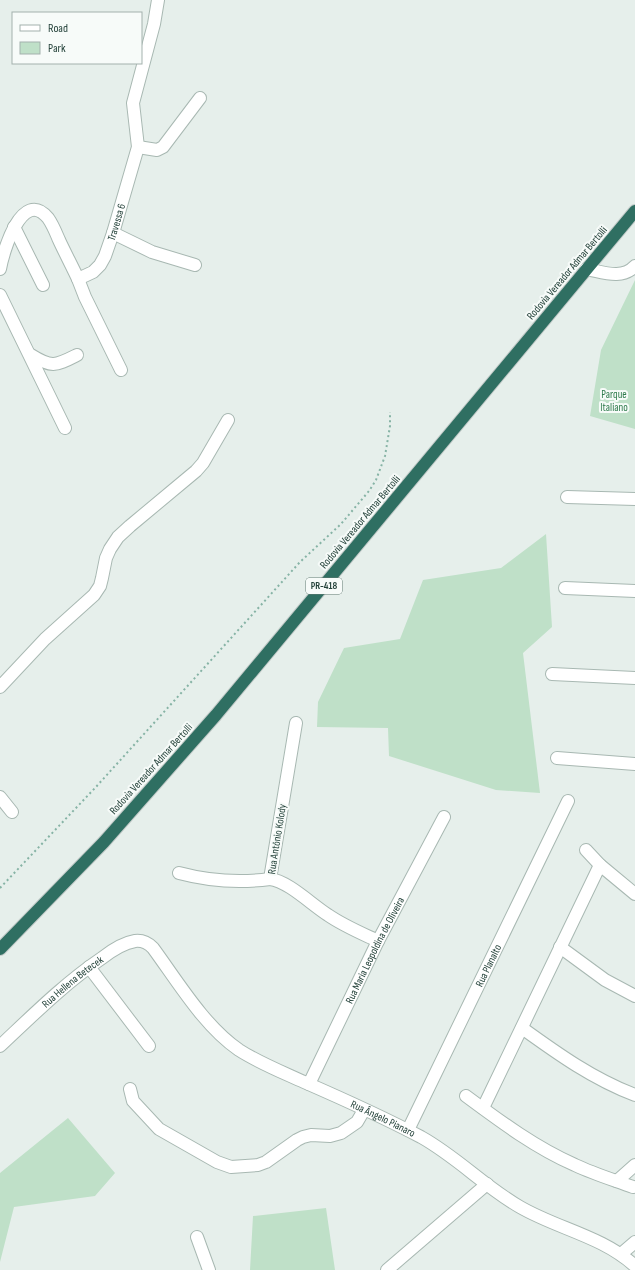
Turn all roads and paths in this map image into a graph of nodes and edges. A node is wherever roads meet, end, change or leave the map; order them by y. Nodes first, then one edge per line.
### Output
1 (158, 0) edge
2 (200, 98) dead end
3 (138, 147) junction
4 (635, 211) edge
5 (14, 227) junction
6 (113, 233) junction
7 (195, 265) dead end
8 (635, 266) edge
9 (0, 269) edge
10 (586, 269) junction
11 (78, 279) junction
12 (43, 285) dead end
13 (0, 295) edge
14 (31, 355) junction
15 (77, 355) dead end
16 (121, 370) dead end
17 (390, 412) dead end
18 (228, 420) dead end
19 (65, 428) dead end
20 (567, 497) dead end
21 (635, 499) edge
22 (565, 588) dead end
23 (635, 591) edge
24 (552, 674) dead end
25 (635, 678) edge
26 (0, 687) edge
27 (296, 723) dead end
28 (557, 758) dead end
29 (635, 764) edge
30 (0, 797) edge
31 (568, 801) dead end
32 (12, 812) dead end
33 (444, 817) dead end
34 (586, 850) dead end
35 (600, 865) junction
36 (179, 873) dead end
37 (270, 879) junction
38 (0, 888) edge
39 (635, 894) edge
40 (378, 941) junction
41 (560, 947) junction
42 (0, 948) edge
43 (153, 948) joint
44 (89, 967) junction
45 (635, 996) edge
46 (522, 1028) junction
47 (0, 1046) edge
48 (149, 1046) dead end
49 (310, 1084) junction
50 (130, 1089) dead end
51 (635, 1095) edge
52 (466, 1096) dead end
53 (483, 1108) junction
54 (364, 1110) junction
55 (408, 1130) junction
56 (635, 1165) edge
57 (617, 1181) junction
58 (487, 1184) junction
59 (633, 1187) dead end
60 (197, 1237) dead end
61 (635, 1242) edge
62 (621, 1254) junction
63 (635, 1266) edge
64 (209, 1270) edge
65 (387, 1270) edge

1 - 3 street, Travessa 6
2 - 3 street
3 - 6 street, Travessa 6
4 - 10 highway, Rodovia Vereador Admar Bertolli / PR-418
5 - 9 street
5 - 11 street
5 - 12 street
6 - 7 street
6 - 11 street, Travessa 6
8 - 10 street
10 - 42 highway, Rodovia Vereador Admar Bertolli / PR-418
11 - 16 street
13 - 14 street
14 - 15 street
14 - 19 street
17 - 38 path
18 - 26 street
20 - 21 street
22 - 23 street
24 - 25 street
27 - 37 street, Rua Antônio Kolody
28 - 29 street
30 - 32 street
31 - 55 street, Rua Planalto
33 - 40 street, Rua Maria Leopoldina de Oliveira
34 - 35 street
35 - 39 street
35 - 41 street
36 - 37 street
37 - 40 street, Rua Antônio Kolody
40 - 49 street, Rua Maria Leopoldina de Oliveira
41 - 45 street
41 - 46 street
43 - 44 street, Rua Hellena Betecek
43 - 49 street, Rua Ângelo Pianaro
44 - 47 street, Rua Hellena Betecek
44 - 48 street
46 - 51 street
46 - 53 street
49 - 54 street, Rua Ângelo Pianaro
50 - 54 street
52 - 53 street
53 - 57 street
54 - 55 street, Rua Ângelo Pianaro
55 - 58 street, Rua Ângelo Pianaro
56 - 57 street
57 - 59 street
58 - 62 street, Rua Ângelo Pianaro
58 - 65 street
60 - 64 street
61 - 62 street
62 - 63 street, Rua Ângelo Pianaro

